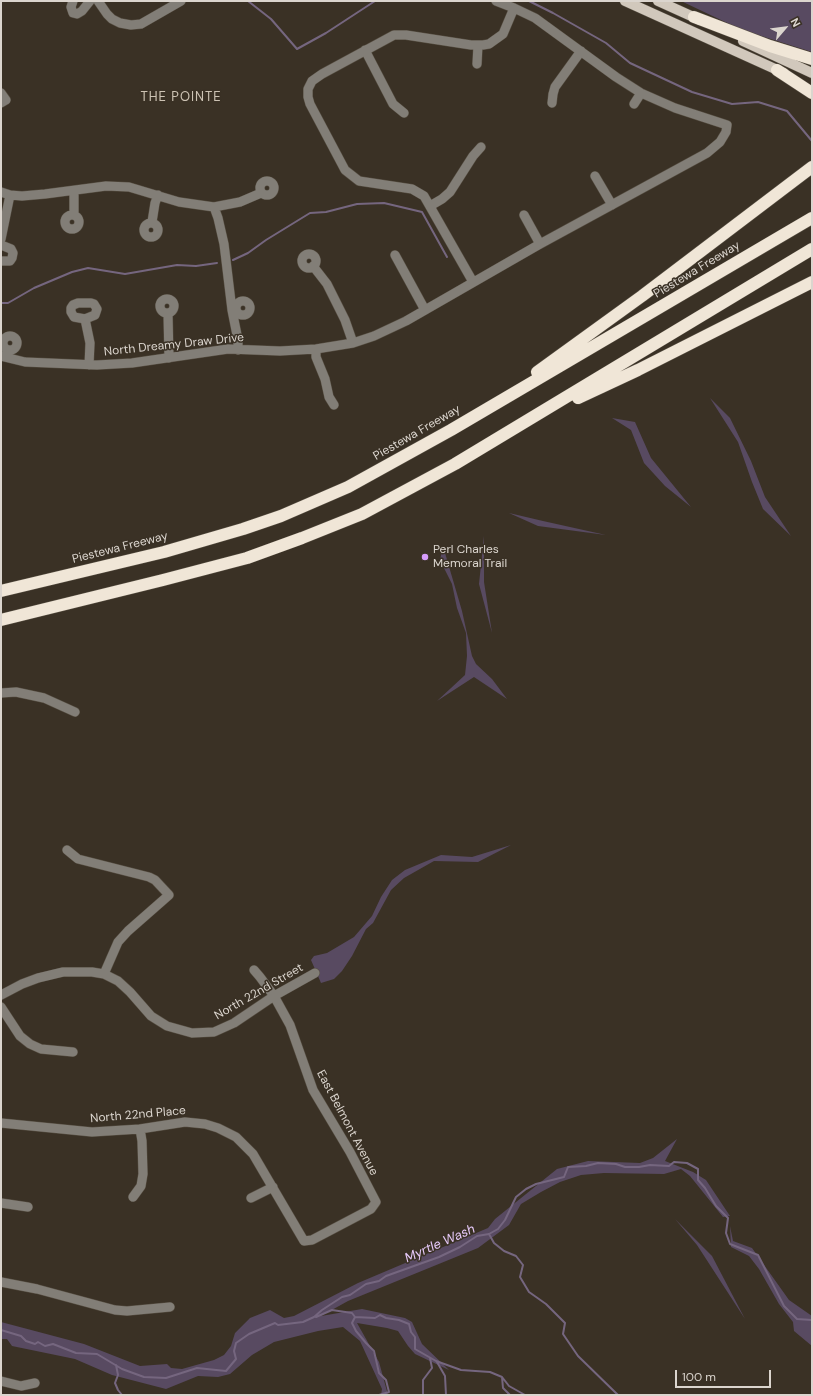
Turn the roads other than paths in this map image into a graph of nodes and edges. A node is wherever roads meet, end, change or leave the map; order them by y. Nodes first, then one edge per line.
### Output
1 (73, 1) edge
2 (90, 1) edge
3 (98, 1) edge
4 (181, 1) edge
5 (496, 1) edge
6 (626, 1) edge
7 (658, 1) edge
8 (167, 4) edge
9 (514, 8) junction
10 (694, 17) junction
11 (478, 45) junction
12 (365, 50) junction
13 (581, 51) junction
14 (812, 59) edge
15 (477, 64) dead end
16 (777, 70) junction
17 (812, 73) edge
18 (812, 87) edge
19 (1, 93) edge
20 (641, 93) junction
21 (812, 93) edge
22 (1, 103) edge
23 (552, 103) dead end
24 (634, 104) dead end
25 (404, 113) dead end
26 (481, 147) dead end
27 (812, 168) edge
28 (595, 176) dead end
29 (74, 190) junction
30 (5, 193) edge
31 (261, 193) dead end
32 (158, 195) junction
33 (612, 205) junction
34 (430, 206) junction
35 (214, 207) junction
36 (74, 215) dead end
37 (524, 215) dead end
38 (812, 218) edge
39 (152, 222) dead end
40 (1, 239) edge
41 (540, 244) junction
42 (1, 245) edge
43 (812, 249) edge
44 (395, 255) dead end
45 (1, 261) edge
46 (313, 266) dead end
47 (473, 282) junction
48 (812, 282) edge
49 (425, 310) junction
50 (168, 314) dead end
51 (85, 319) dead end
52 (353, 343) junction
53 (316, 349) junction
54 (238, 350) junction
55 (5, 354) edge
56 (169, 358) junction
57 (89, 365) junction
58 (334, 405) dead end
59 (492, 406) junction
60 (512, 430) junction
61 (1, 591) edge
62 (1, 620) edge
63 (1, 693) edge
64 (74, 712) dead end
65 (67, 850) dead end
66 (254, 970) dead end
67 (315, 973) dead end
68 (104, 974) junction
69 (1, 995) edge
70 (274, 996) junction
71 (1, 1007) edge
72 (73, 1052) dead end
73 (1, 1123) edge
74 (140, 1129) junction
75 (273, 1187) junction
76 (133, 1197) dead end
77 (251, 1198) dead end
78 (1, 1203) edge
79 (28, 1207) dead end
80 (304, 1241) joint
81 (1, 1282) edge
82 (170, 1307) dead end
83 (1, 1381) edge
84 (35, 1383) dead end

1 - 2 street
3 - 8 street
4 - 8 street
5 - 9 street
6 - 16 main road
7 - 10 main road
9 - 11 street
9 - 13 street
10 - 14 highway
10 - 17 main road
11 - 12 street
11 - 15 street
12 - 25 street
12 - 34 street
13 - 20 street
13 - 23 street
16 - 18 main road
16 - 21 highway
19 - 22 street
20 - 24 street
20 - 33 street, North Dreamy Draw Drive
26 - 34 street
27 - 59 highway
28 - 33 street
29 - 30 street
29 - 32 street
29 - 36 street
30 - 40 street
31 - 35 street
32 - 35 street
32 - 39 street
33 - 41 street, North Dreamy Draw Drive
34 - 47 street
35 - 54 street
37 - 41 street
38 - 59 highway, Piestewa Freeway
41 - 47 street, North Dreamy Draw Drive
42 - 45 street
43 - 60 highway
44 - 49 street
46 - 52 street
47 - 49 street, North Dreamy Draw Drive
48 - 60 highway
49 - 52 street, North Dreamy Draw Drive
50 - 56 street
51 - 57 street
52 - 53 street, North Dreamy Draw Drive
53 - 54 street, North Dreamy Draw Drive
53 - 58 street
54 - 56 street, North Dreamy Draw Drive
55 - 57 street, North Dreamy Draw Drive
56 - 57 street, North Dreamy Draw Drive
59 - 61 highway, Piestewa Freeway
60 - 62 highway
63 - 64 street
65 - 68 street
66 - 70 street, East Belmont Avenue
67 - 70 street, North 22nd Street
68 - 69 street, North 22nd Street
68 - 70 street, North 22nd Street
70 - 80 street, East Belmont Avenue
71 - 72 street
73 - 74 street, North 22nd Place
74 - 75 street, North 22nd Place
74 - 76 street
75 - 77 street
75 - 80 street, North 22nd Place
78 - 79 street
81 - 82 street
83 - 84 street

